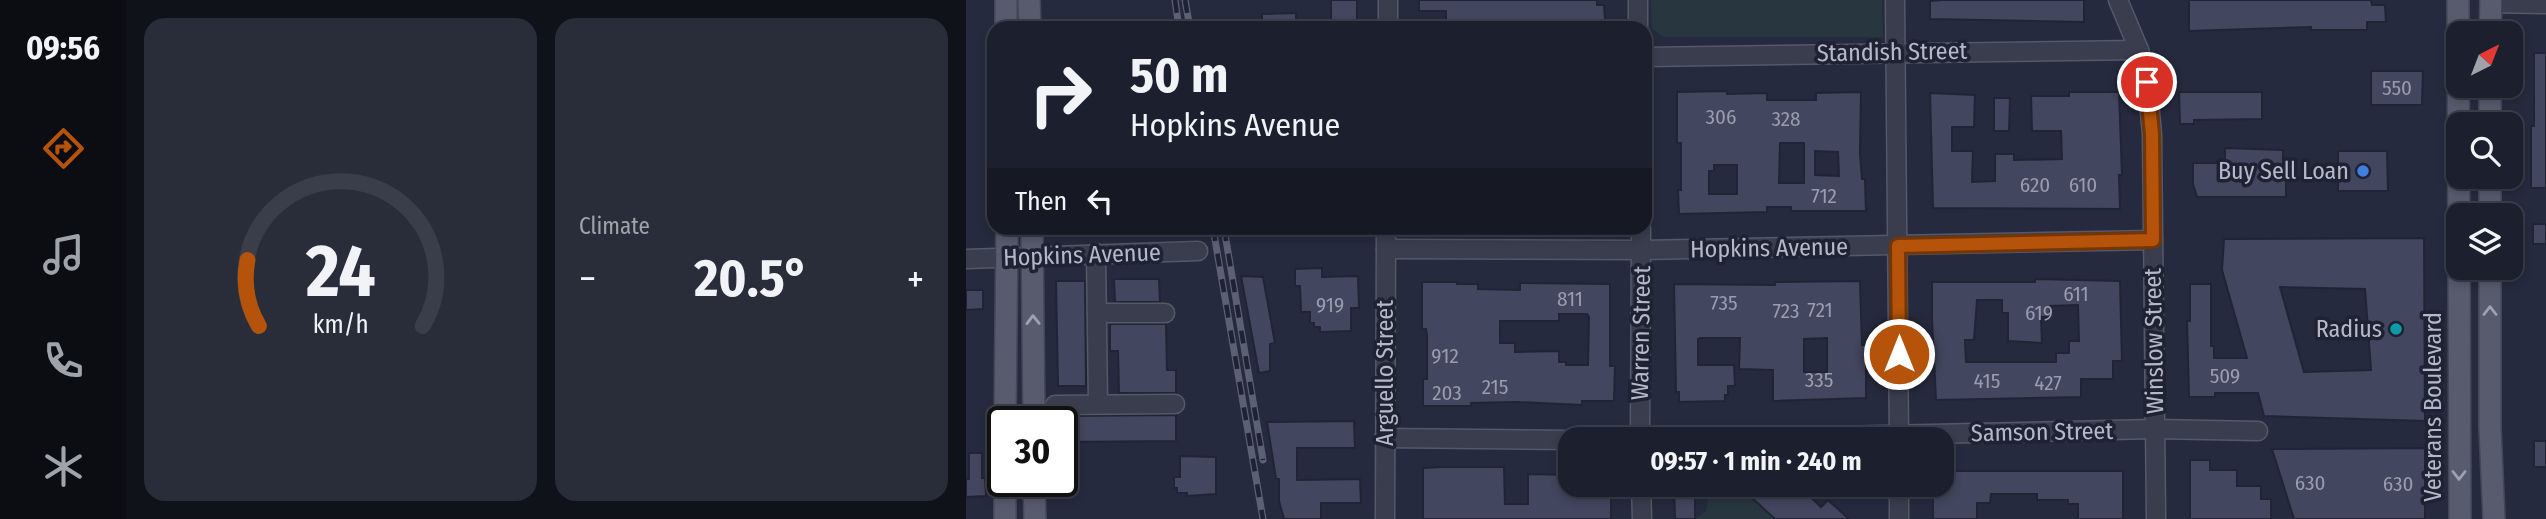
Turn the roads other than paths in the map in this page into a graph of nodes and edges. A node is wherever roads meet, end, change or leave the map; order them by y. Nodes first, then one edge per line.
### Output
1 (1006, 0) edge
2 (1029, 0) edge
3 (1388, 0) edge
4 (1638, 0) edge
5 (1895, 0) edge
6 (2119, 0) edge
7 (2458, 0) edge
8 (2490, 1) edge
9 (2546, 4) edge
10 (1006, 21) edge
11 (1030, 21) edge
12 (1388, 21) edge
13 (1638, 21) edge
14 (2490, 21) edge
15 (2139, 50) junction
16 (1895, 52) junction
17 (1652, 57) edge
18 (2459, 203) edge
19 (1007, 235) edge
20 (1032, 235) edge
21 (1386, 235) edge
22 (1642, 235) edge
23 (2153, 240) junction
24 (1898, 246) junction
25 (1386, 249) junction
26 (1642, 250) junction
27 (1198, 251) dead end
28 (1096, 253) junction
29 (1032, 256) junction
30 (1007, 257) junction
31 (966, 259) edge
32 (2459, 280) edge
33 (2468, 280) edge
34 (2490, 280) edge
35 (1097, 313) junction
36 (1165, 313) dead end
37 (2490, 352) junction
38 (1098, 404) junction
39 (1175, 404) dead end
40 (1055, 405) dead end
41 (1005, 406) edge
42 (1034, 406) edge
43 (1640, 427) edge
44 (1899, 427) edge
45 (2155, 429) junction
46 (2258, 431) dead end
47 (1954, 435) edge
48 (1384, 438) junction
49 (1558, 440) edge
50 (1005, 497) edge
51 (1034, 497) edge
52 (1641, 497) edge
53 (1899, 497) edge
54 (1005, 519) edge
55 (1035, 519) edge
56 (1385, 519) edge
57 (1642, 519) edge
58 (1899, 519) edge
59 (2156, 519) edge
60 (2460, 519) edge
61 (2494, 519) edge

1 - 10 main road
2 - 11 main road
3 - 12 street
4 - 13 street
5 - 16 street
6 - 15 street, Winslow Street
7 - 18 main road, Veterans Boulevard
8 - 9 street
8 - 14 main road
15 - 16 street, Standish Street
15 - 23 street, Winslow Street
16 - 17 street, Standish Street
16 - 24 street
19 - 30 main road
20 - 29 main road
21 - 25 street, Arguello Street
22 - 26 street, Warren Street
23 - 24 street, Hopkins Avenue
23 - 45 street, Winslow Street
24 - 26 street, Hopkins Avenue
24 - 44 street
25 - 26 street, Hopkins Avenue
25 - 48 street, Arguello Street
26 - 43 street, Warren Street
27 - 28 street, Hopkins Avenue
28 - 29 street, Hopkins Avenue
28 - 35 street
29 - 30 street, Hopkins Avenue
42 -> 29 main road
30 - 31 street, Hopkins Avenue
30 - 41 main road
32 -> 60 main road, Veterans Boulevard
33 - 37 main road
37 -> 34 main road
35 - 36 street
35 - 38 street
37 - 61 main road
38 - 39 street
38 - 40 street
45 - 46 street, Samson Street
45 - 47 street, Samson Street
45 - 59 street, Winslow Street
48 - 49 street
48 - 56 street, Arguello Street
50 - 54 main road
51 - 55 main road
52 - 57 street
53 - 58 street

